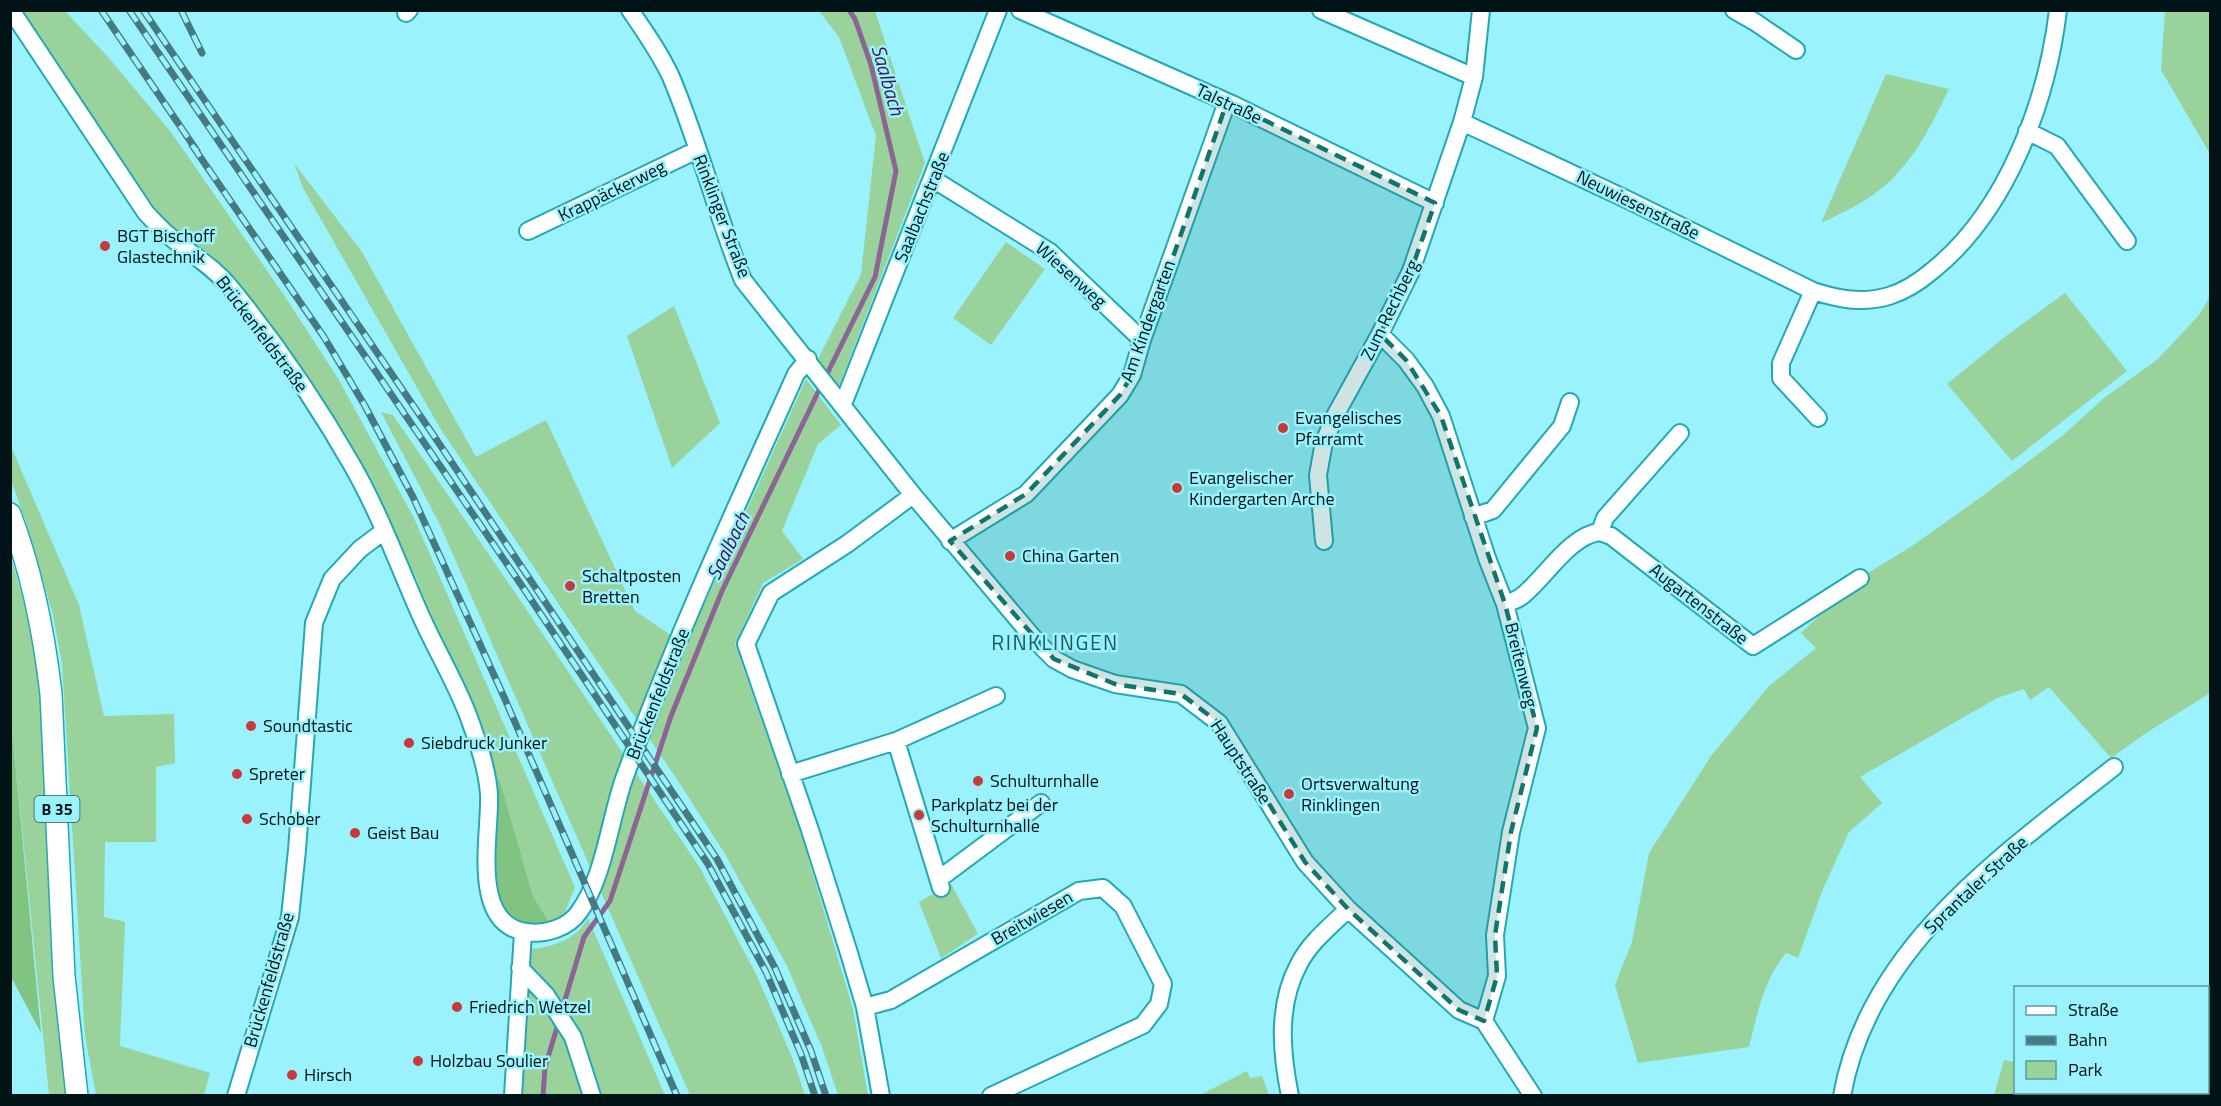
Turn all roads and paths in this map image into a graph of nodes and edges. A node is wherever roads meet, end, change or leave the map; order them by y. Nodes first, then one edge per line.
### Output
1 (11, 10) edge
2 (630, 10) edge
3 (999, 10) edge
4 (1020, 10) edge
5 (1321, 10) edge
6 (1481, 10) edge
7 (1734, 10) edge
8 (2058, 10) edge
9 (1758, 16) edge
10 (1796, 50) dead end
11 (1474, 76) junction
12 (1227, 102) junction
13 (1462, 122) junction
14 (2027, 131) junction
15 (697, 150) junction
16 (933, 179) junction
17 (1435, 203) junction
18 (528, 231) dead end
19 (2127, 241) dead end
20 (1813, 291) junction
21 (1380, 334) junction
22 (1142, 340) junction
23 (811, 364) junction
24 (841, 401) junction
25 (1570, 402) dead end
26 (1818, 418) dead end
27 (1680, 433) dead end
28 (913, 495) junction
29 (10, 514) edge
30 (1473, 517) junction
31 (384, 531) junction
32 (1600, 532) junction
33 (950, 541) junction
34 (1324, 542) dead end
35 (1860, 578) dead end
36 (1505, 604) junction
37 (996, 696) dead end
38 (896, 741) junction
39 (2114, 767) dead end
40 (790, 774) junction
41 (1041, 802) dead end
42 (1348, 909) junction
43 (523, 932) junction
44 (520, 968) junction
45 (865, 1007) junction
46 (1484, 1021) junction
47 (77, 1095) edge
48 (236, 1095) edge
49 (513, 1095) edge
50 (592, 1095) edge
51 (881, 1095) edge
52 (991, 1095) edge
53 (1290, 1095) edge
54 (1533, 1095) edge
55 (1842, 1095) edge

1 - 31 street, Brückenfeldstraße
2 - 15 street, Rinklinger Straße
3 - 16 street, Saalbachstraße
4 - 12 street, Talstraße
5 - 11 street
6 - 11 street, Zum Rechberg
7 - 9 street
8 - 14 street, Neuwiesenstraße
9 - 10 street
11 - 13 street, Zum Rechberg
12 - 17 street, Talstraße
12 - 22 street, Am Kindergarten
13 - 17 street, Zum Rechberg
13 - 20 street, Neuwiesenstraße
14 - 19 street
14 - 20 street, Neuwiesenstraße
15 - 18 street, Krappäckerweg
15 - 23 street, Rinklinger Straße
16 - 22 street, Wiesenweg
16 - 24 street, Saalbachstraße
17 - 21 street, Zum Rechberg
20 - 26 street
21 - 30 street, Breitenweg
21 - 34 street, Zum Rechberg
22 - 33 street, Am Kindergarten
23 - 24 street, Rinklinger Straße
23 - 43 street, Brückenfeldstraße
24 - 28 street, Hauptstraße
25 - 30 street
27 - 32 street
28 - 33 street, Hauptstraße
28 - 40 street
29 - 47 main road, B 35
30 - 36 street, Breitenweg
31 - 43 street, Brückenfeldstraße
31 - 48 street, Brückenfeldstraße
32 - 35 street, Augartenstraße
32 - 36 street
33 - 42 street, Hauptstraße
36 - 46 street, Breitenweg
37 - 38 street
38 - 40 street
38 - 41 street
39 - 55 street, Sprantaler Straße
40 - 45 street
42 - 46 street, Hauptstraße
42 - 53 street
43 - 44 street
44 - 49 street
44 - 50 street
45 - 51 street
45 - 52 street, Breitwiesen
46 - 54 street

